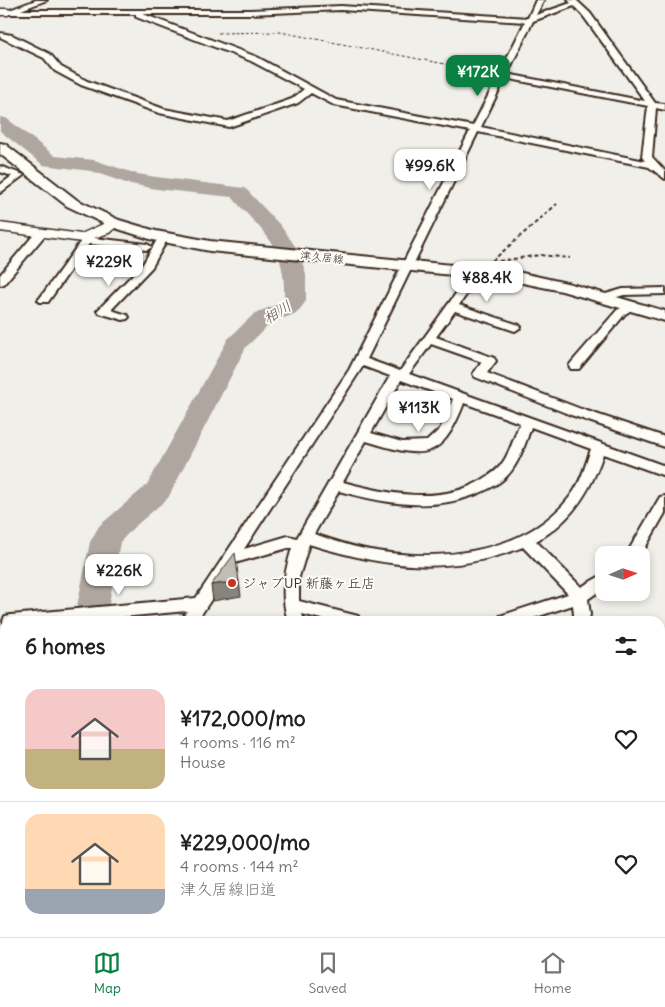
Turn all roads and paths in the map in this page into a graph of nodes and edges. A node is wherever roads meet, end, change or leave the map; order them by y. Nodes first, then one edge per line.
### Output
1 (44, 0) edge
2 (540, 0) edge
3 (575, 1) edge
4 (4, 12) edge
5 (132, 12) junction
6 (530, 20) junction
7 (0, 34) edge
8 (216, 34) dead end
9 (502, 76) junction
10 (310, 89) junction
11 (652, 104) junction
12 (665, 107) edge
13 (475, 129) junction
14 (0, 147) edge
15 (652, 165) junction
16 (0, 169) edge
17 (25, 174) junction
18 (665, 176) edge
19 (0, 190) edge
20 (557, 204) dead end
21 (114, 223) junction
22 (0, 227) edge
23 (41, 233) junction
24 (163, 238) junction
25 (89, 239) junction
26 (147, 247) dead end
27 (570, 258) dead end
28 (406, 265) junction
29 (473, 270) junction
30 (0, 282) edge
31 (665, 291) edge
32 (603, 298) junction
33 (44, 300) dead end
34 (452, 306) junction
35 (632, 306) junction
36 (665, 316) edge
37 (123, 317) dead end
38 (515, 326) dead end
39 (428, 339) junction
40 (360, 361) junction
41 (575, 366) dead end
42 (400, 375) junction
43 (460, 397) junction
44 (527, 421) junction
45 (364, 436) junction
46 (665, 442) edge
47 (598, 447) junction
48 (665, 471) edge
49 (336, 484) junction
50 (665, 501) edge
51 (524, 539) junction
52 (303, 541) junction
53 (638, 546) edge
54 (231, 559) junction
55 (595, 586) edge
56 (580, 596) junction
57 (200, 604) junction
58 (291, 605) junction
59 (66, 616) edge
60 (192, 616) edge
61 (294, 616) edge
62 (333, 616) edge
63 (521, 616) edge
64 (582, 616) edge

1 - 4 street
2 - 6 street
3 - 6 street
3 - 11 street
4 - 5 street
5 - 6 street
5 - 10 street
6 - 9 street
7 - 10 street
8 - 9 path
9 - 11 street
9 - 13 street
10 - 13 street
11 - 12 street
11 - 15 street
13 - 15 street
13 - 28 street
14 - 17 main road, 津久居線
15 - 18 street
16 - 17 street
17 - 19 street
17 - 21 main road, 津久居線
20 - 27 path
21 - 24 main road, 津久居線
21 - 25 street
22 - 23 street
23 - 25 street
23 - 30 street
24 - 28 main road, 津久居線
24 - 37 street
25 - 26 street
25 - 33 street
28 - 29 main road, 津久居線
28 - 40 street
29 - 32 main road, 津久居線
29 - 34 street
31 - 32 street
32 - 35 main road, 津久居線
34 - 38 street
34 - 39 street
35 - 36 main road, 津久居線
35 - 41 street
39 - 42 street
39 - 46 street
40 - 42 street
40 - 54 street
42 - 43 street
42 - 45 street
43 - 44 street
43 - 45 street
44 - 47 street
44 - 49 street
45 - 49 street
47 - 48 street
47 - 51 street
49 - 52 street
50 - 53 street
51 - 52 street
51 - 56 street
52 - 54 street
52 - 58 street
54 - 57 street
55 - 56 street
56 - 63 street
56 - 64 street
57 - 59 street
57 - 60 street
58 - 61 street
58 - 62 street

